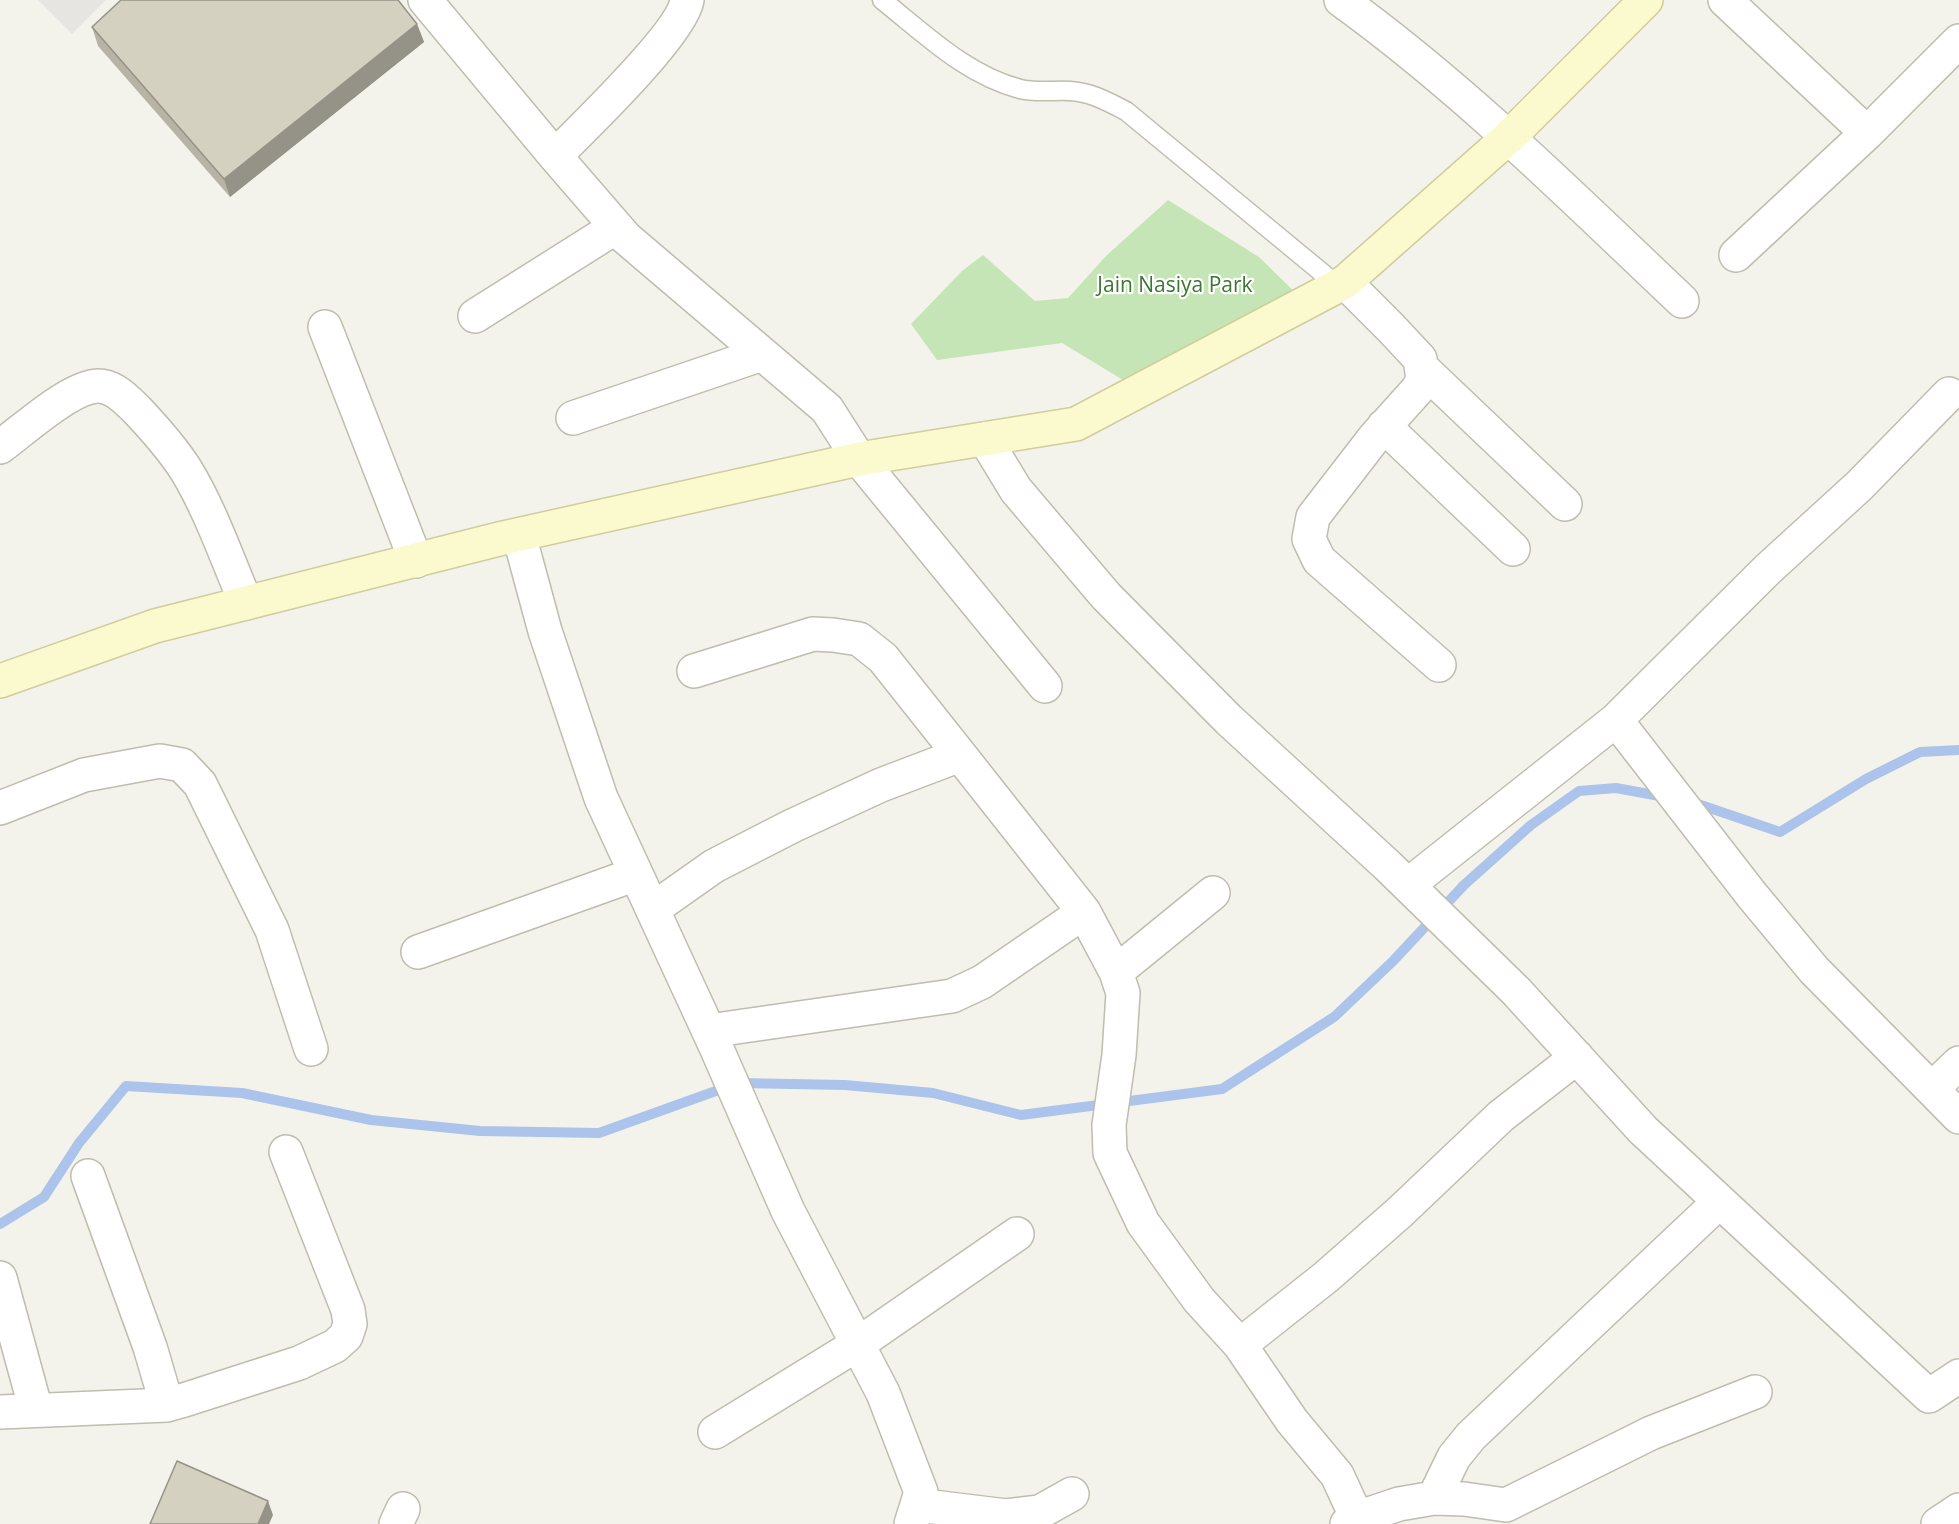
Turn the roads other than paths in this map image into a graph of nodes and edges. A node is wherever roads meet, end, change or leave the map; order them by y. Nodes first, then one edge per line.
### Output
1 (687, 0) edge
2 (882, 0) edge
3 (1646, 0) edge
4 (1725, 0) edge
5 (433, 3) edge
6 (1353, 3) edge
7 (1959, 41) edge
8 (1866, 133) junction
9 (1509, 137) junction
10 (555, 156) junction
11 (616, 226) junction
12 (1736, 255) dead end
13 (1341, 284) junction
14 (1682, 301) dead end
15 (475, 316) dead end
16 (325, 327) dead end
17 (762, 354) junction
18 (1422, 368) junction
19 (1956, 395) edge
20 (573, 418) dead end
21 (1384, 426) junction
22 (985, 439) junction
23 (0, 447) edge
24 (859, 459) junction
25 (1565, 504) dead end
26 (519, 535) junction
27 (1513, 549) dead end
28 (416, 561) junction
29 (246, 603) junction
30 (1439, 665) dead end
31 (694, 671) dead end
32 (0, 681) edge
33 (1045, 686) dead end
34 (1616, 720) junction
35 (960, 755) junction
36 (0, 808) edge
37 (636, 874) junction
38 (1413, 891) junction
39 (1213, 894) dead end
40 (653, 909) junction
41 (1084, 912) junction
42 (418, 952) dead end
43 (1116, 972) junction
44 (712, 1039) junction
45 (311, 1048) dead end
46 (1577, 1058) junction
47 (1959, 1063) edge
48 (1933, 1088) junction
49 (1959, 1117) edge
50 (286, 1152) dead end
51 (88, 1176) dead end
52 (1719, 1202) junction
53 (1017, 1234) dead end
54 (0, 1278) edge
55 (858, 1344) junction
56 (1239, 1346) junction
57 (1959, 1376) edge
58 (1755, 1392) dead end
59 (167, 1405) junction
60 (36, 1410) junction
61 (0, 1412) edge
62 (715, 1432) dead end
63 (1072, 1494) dead end
64 (1434, 1498) junction
65 (1959, 1510) edge
66 (914, 1514) edge
67 (1352, 1521) edge
68 (1938, 1524) edge

1 - 10 street
2 - 13 lane
3 - 9 street
4 - 8 street
5 - 10 street
6 - 9 street
7 - 8 street
8 - 12 street
9 - 13 street
9 - 14 street
10 - 11 street
11 - 15 street
11 - 17 street
13 - 18 street
13 - 22 street
16 - 28 street
17 - 20 street
17 - 24 street
18 - 21 street
18 - 25 street
19 - 34 street
21 - 27 street
21 - 30 street
22 - 24 street
22 - 38 street
23 - 29 street
24 - 26 street
24 - 33 street
26 - 28 street
26 - 37 street
28 - 29 street
29 - 32 street
31 - 35 street
34 - 38 street
34 - 48 street
35 - 40 street
35 - 41 street
36 - 45 street
37 - 40 street
37 - 42 street
38 - 46 street
39 - 43 street
40 - 44 street
41 - 43 street
41 - 44 street
43 - 56 street
44 - 55 street
46 - 52 street
46 - 56 street
47 - 48 street
48 - 49 street
50 - 59 street
51 - 59 street
52 - 57 street
52 - 64 street
53 - 55 street
54 - 60 street
55 - 62 street
55 - 66 street
56 - 67 street
58 - 64 street
59 - 60 street
60 - 61 street
63 - 66 street
64 - 67 street
65 - 68 street

